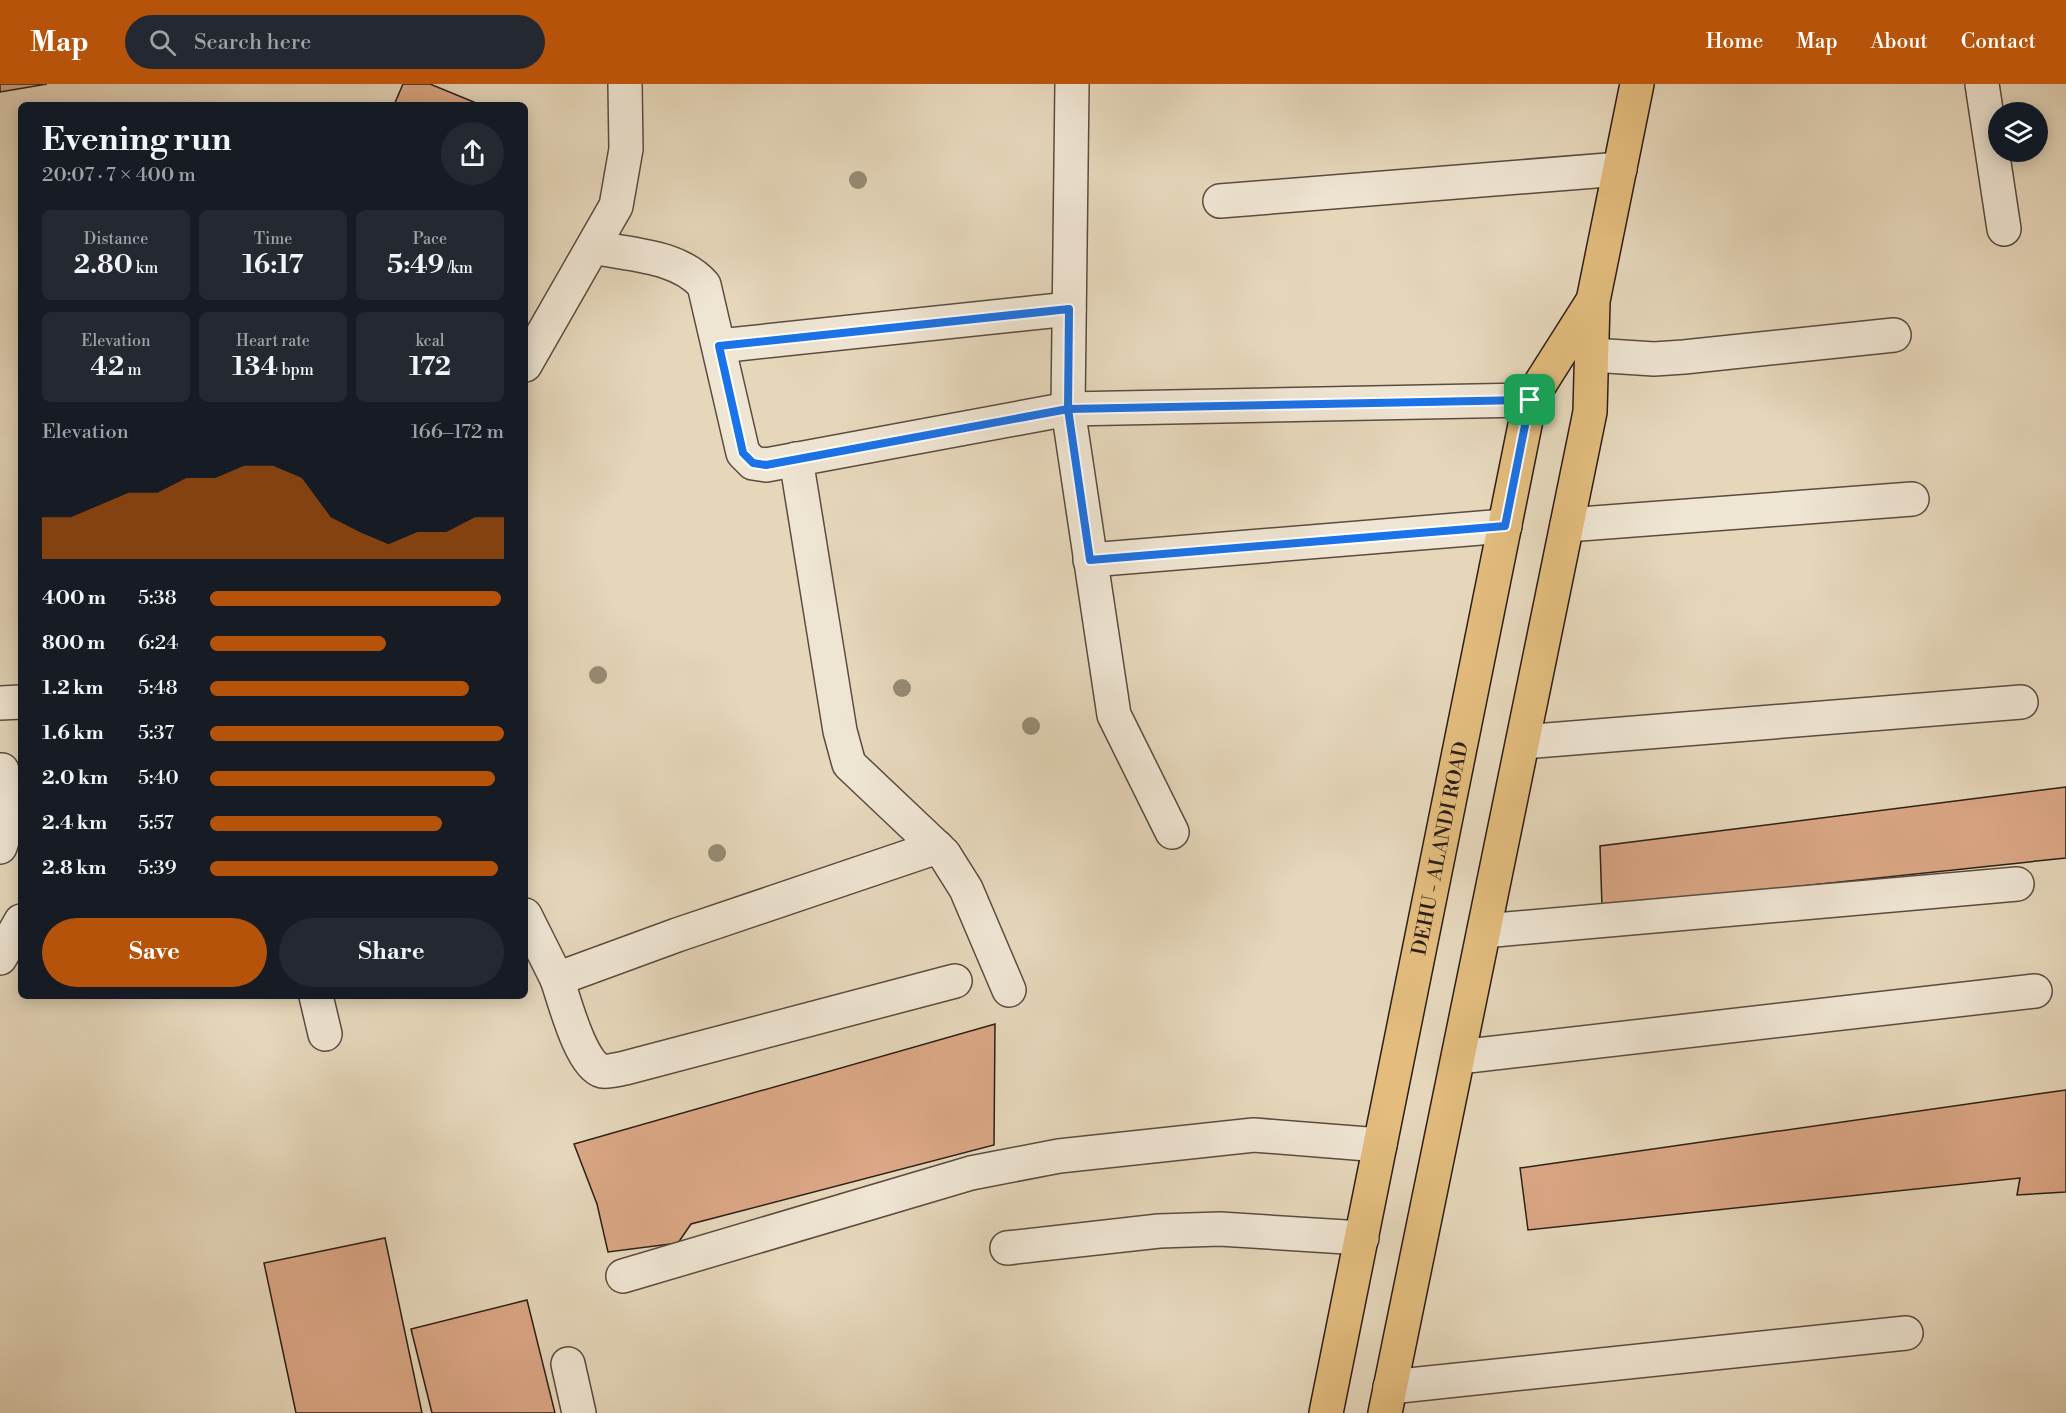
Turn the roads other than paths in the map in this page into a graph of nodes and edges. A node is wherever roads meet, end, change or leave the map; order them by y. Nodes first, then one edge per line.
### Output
1 (625, 84) edge
2 (1072, 84) edge
3 (1637, 84) edge
4 (1982, 84) edge
5 (1620, 169) junction
6 (1220, 201) dead end
7 (2004, 229) dead end
8 (593, 247) junction
9 (1593, 301) junction
10 (1069, 309) junction
11 (1894, 335) dead end
12 (719, 346) junction
13 (1592, 355) junction
14 (528, 360) edge
15 (1530, 400) junction
16 (1068, 409) junction
17 (796, 459) junction
18 (1912, 499) dead end
19 (1567, 525) junction
20 (1505, 526) junction
21 (1090, 560) junction
22 (18, 702) edge
23 (2020, 702) dead end
24 (0, 703) edge
25 (1523, 742) junction
26 (8, 770) edge
27 (1172, 832) dead end
28 (0, 847) edge
29 (937, 848) junction
30 (2017, 884) dead end
31 (528, 921) edge
32 (18, 926) edge
33 (1484, 931) junction
34 (0, 958) edge
35 (557, 979) junction
36 (955, 981) dead end
37 (1009, 990) dead end
38 (2036, 991) dead end
39 (317, 999) edge
40 (326, 1034) dead end
41 (1459, 1057) junction
42 (1380, 1145) junction
43 (1362, 1238) junction
44 (1007, 1248) dead end
45 (623, 1276) dead end
46 (1906, 1333) dead end
47 (568, 1364) dead end
48 (1388, 1400) edge
49 (579, 1413) edge
50 (1326, 1413) edge

1 - 8 street
2 - 10 street
3 - 5 main road, DEHU - ALANDI ROAD
4 - 7 street
5 - 6 street
5 - 9 main road, DEHU - ALANDI ROAD
8 - 12 street
8 - 14 street
9 - 13 main road, DEHU - ALANDI ROAD
9 - 15 main road, DEHU - ALANDI ROAD
10 - 12 street
10 - 16 street
11 - 13 street
12 - 17 street
13 - 19 main road, DEHU - ALANDI ROAD
15 - 16 street
15 - 20 main road, DEHU - ALANDI ROAD
16 - 17 street
16 - 21 street
17 - 29 street
18 - 19 street
19 - 25 main road, DEHU - ALANDI ROAD
20 - 21 street
20 - 42 main road, DEHU - ALANDI ROAD
21 - 27 street
22 - 24 street
23 - 25 street
25 - 33 main road, DEHU - ALANDI ROAD
26 - 28 street
29 - 35 street
29 - 37 street
30 - 33 street
31 - 35 street
32 - 34 street
33 - 41 main road, DEHU - ALANDI ROAD
35 - 36 street
38 - 41 street
39 - 40 street
41 - 48 main road, DEHU - ALANDI ROAD
42 - 43 main road, DEHU - ALANDI ROAD
42 - 45 street
43 - 44 street
43 - 50 main road, DEHU - ALANDI ROAD
46 - 48 street
47 - 49 street

